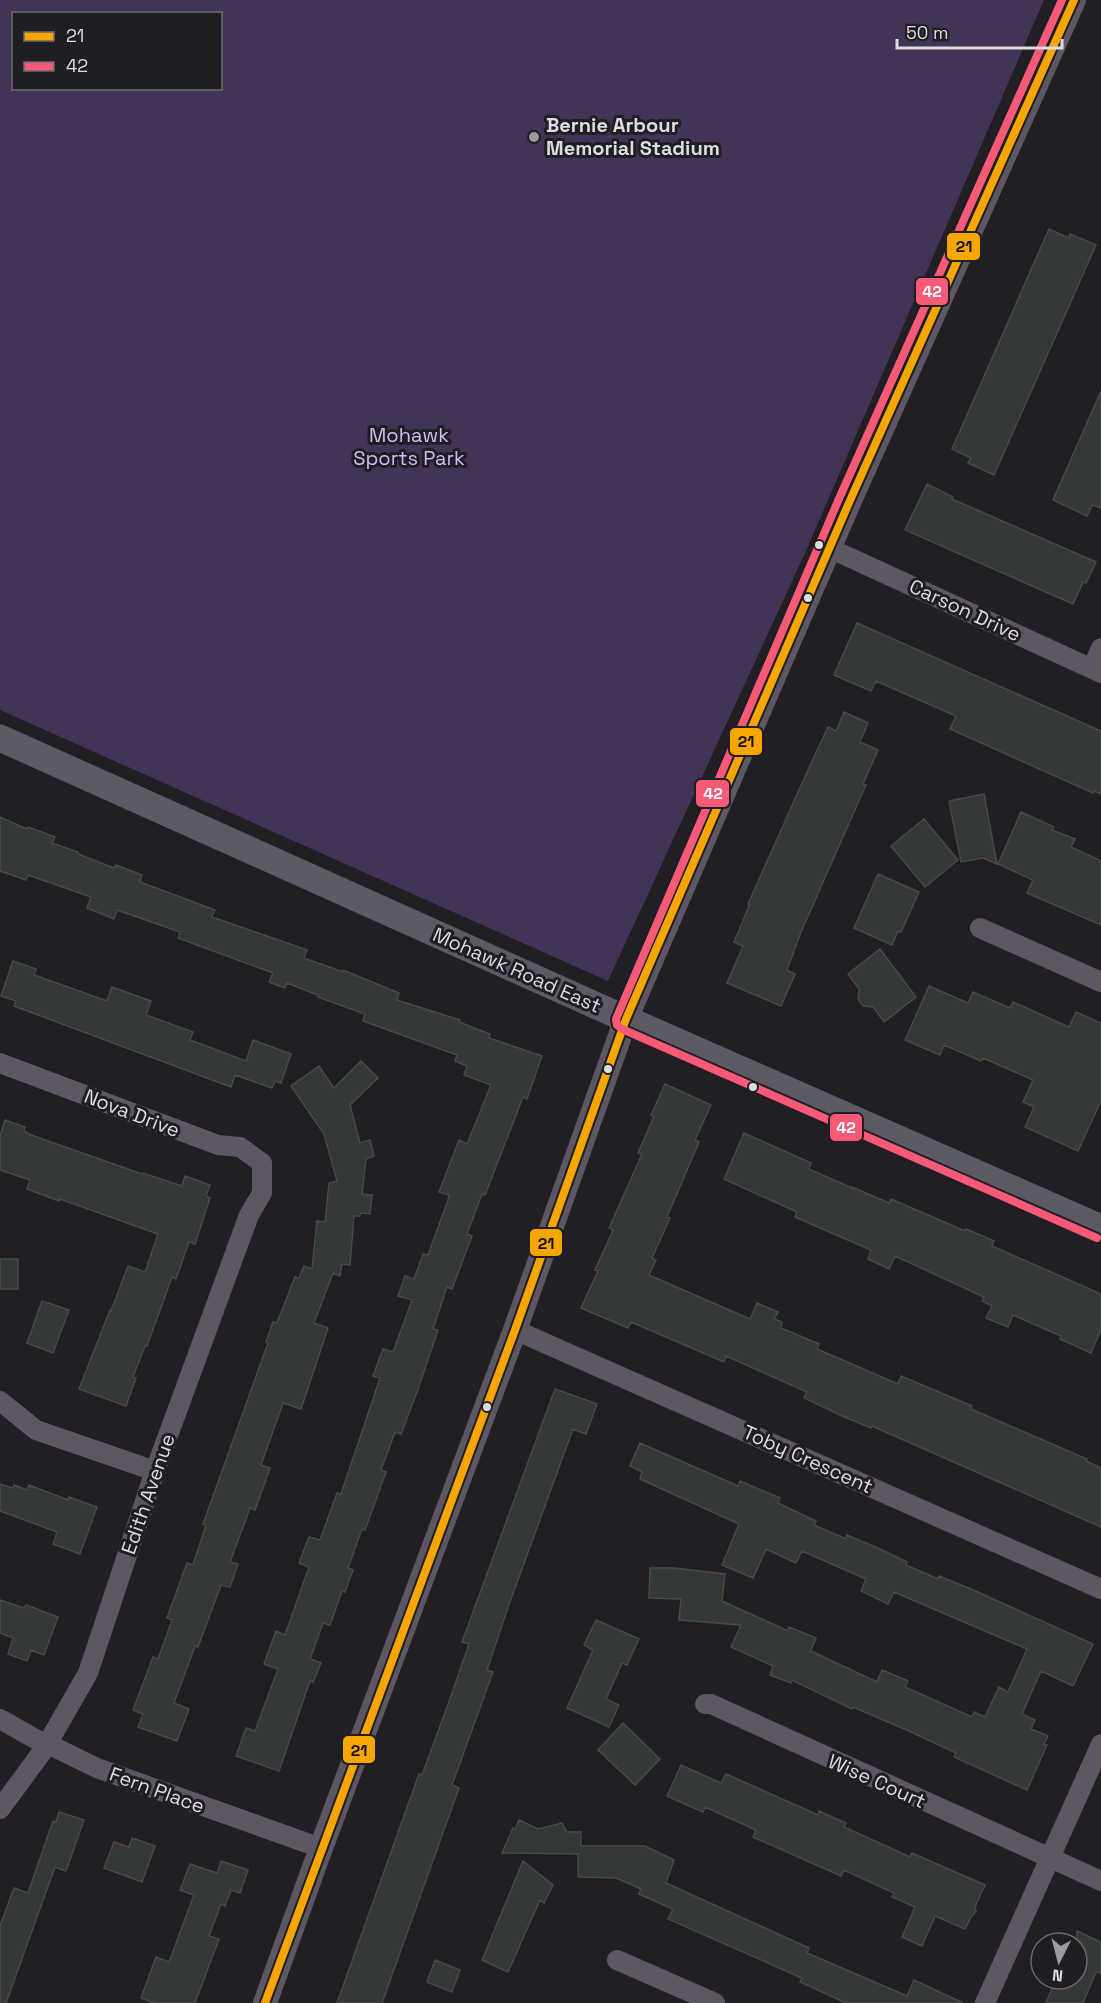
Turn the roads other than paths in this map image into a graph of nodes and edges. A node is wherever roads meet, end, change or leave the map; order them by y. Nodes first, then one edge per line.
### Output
1 (1074, 0) edge
2 (829, 548) junction
3 (1101, 648) edge
4 (1096, 670) edge
5 (0, 738) edge
6 (980, 928) dead end
7 (1101, 982) edge
8 (626, 1019) junction
9 (0, 1063) edge
10 (262, 1163) joint
11 (1101, 1228) edge
12 (515, 1330) junction
13 (0, 1401) edge
14 (155, 1471) junction
15 (1101, 1589) edge
16 (705, 1704) dead end
17 (0, 1719) edge
18 (1101, 1744) edge
19 (46, 1745) junction
20 (0, 1809) edge
21 (321, 1848) junction
22 (1050, 1858) junction
23 (1101, 1881) edge
24 (617, 1960) dead end
25 (266, 2003) edge
26 (715, 2003) edge
27 (985, 2003) edge

1 - 2 street
2 - 4 street, Carson Drive
2 - 8 street
3 - 4 street
5 - 8 main road, Mohawk Road East
6 - 7 street
8 - 11 main road, Mohawk Road East
8 - 12 street
9 - 10 street, Nova Drive
10 - 14 street, Edith Avenue
12 - 15 street, Toby Crescent
12 - 21 street
13 - 14 street
14 - 19 street, Edith Avenue
16 - 22 street, Wise Court
17 - 19 street, Fern Place
18 - 22 street
19 - 20 street, Edith Avenue
19 - 21 street, Fern Place
21 - 25 street
22 - 23 street, Wise Court
22 - 27 street
24 - 26 street

